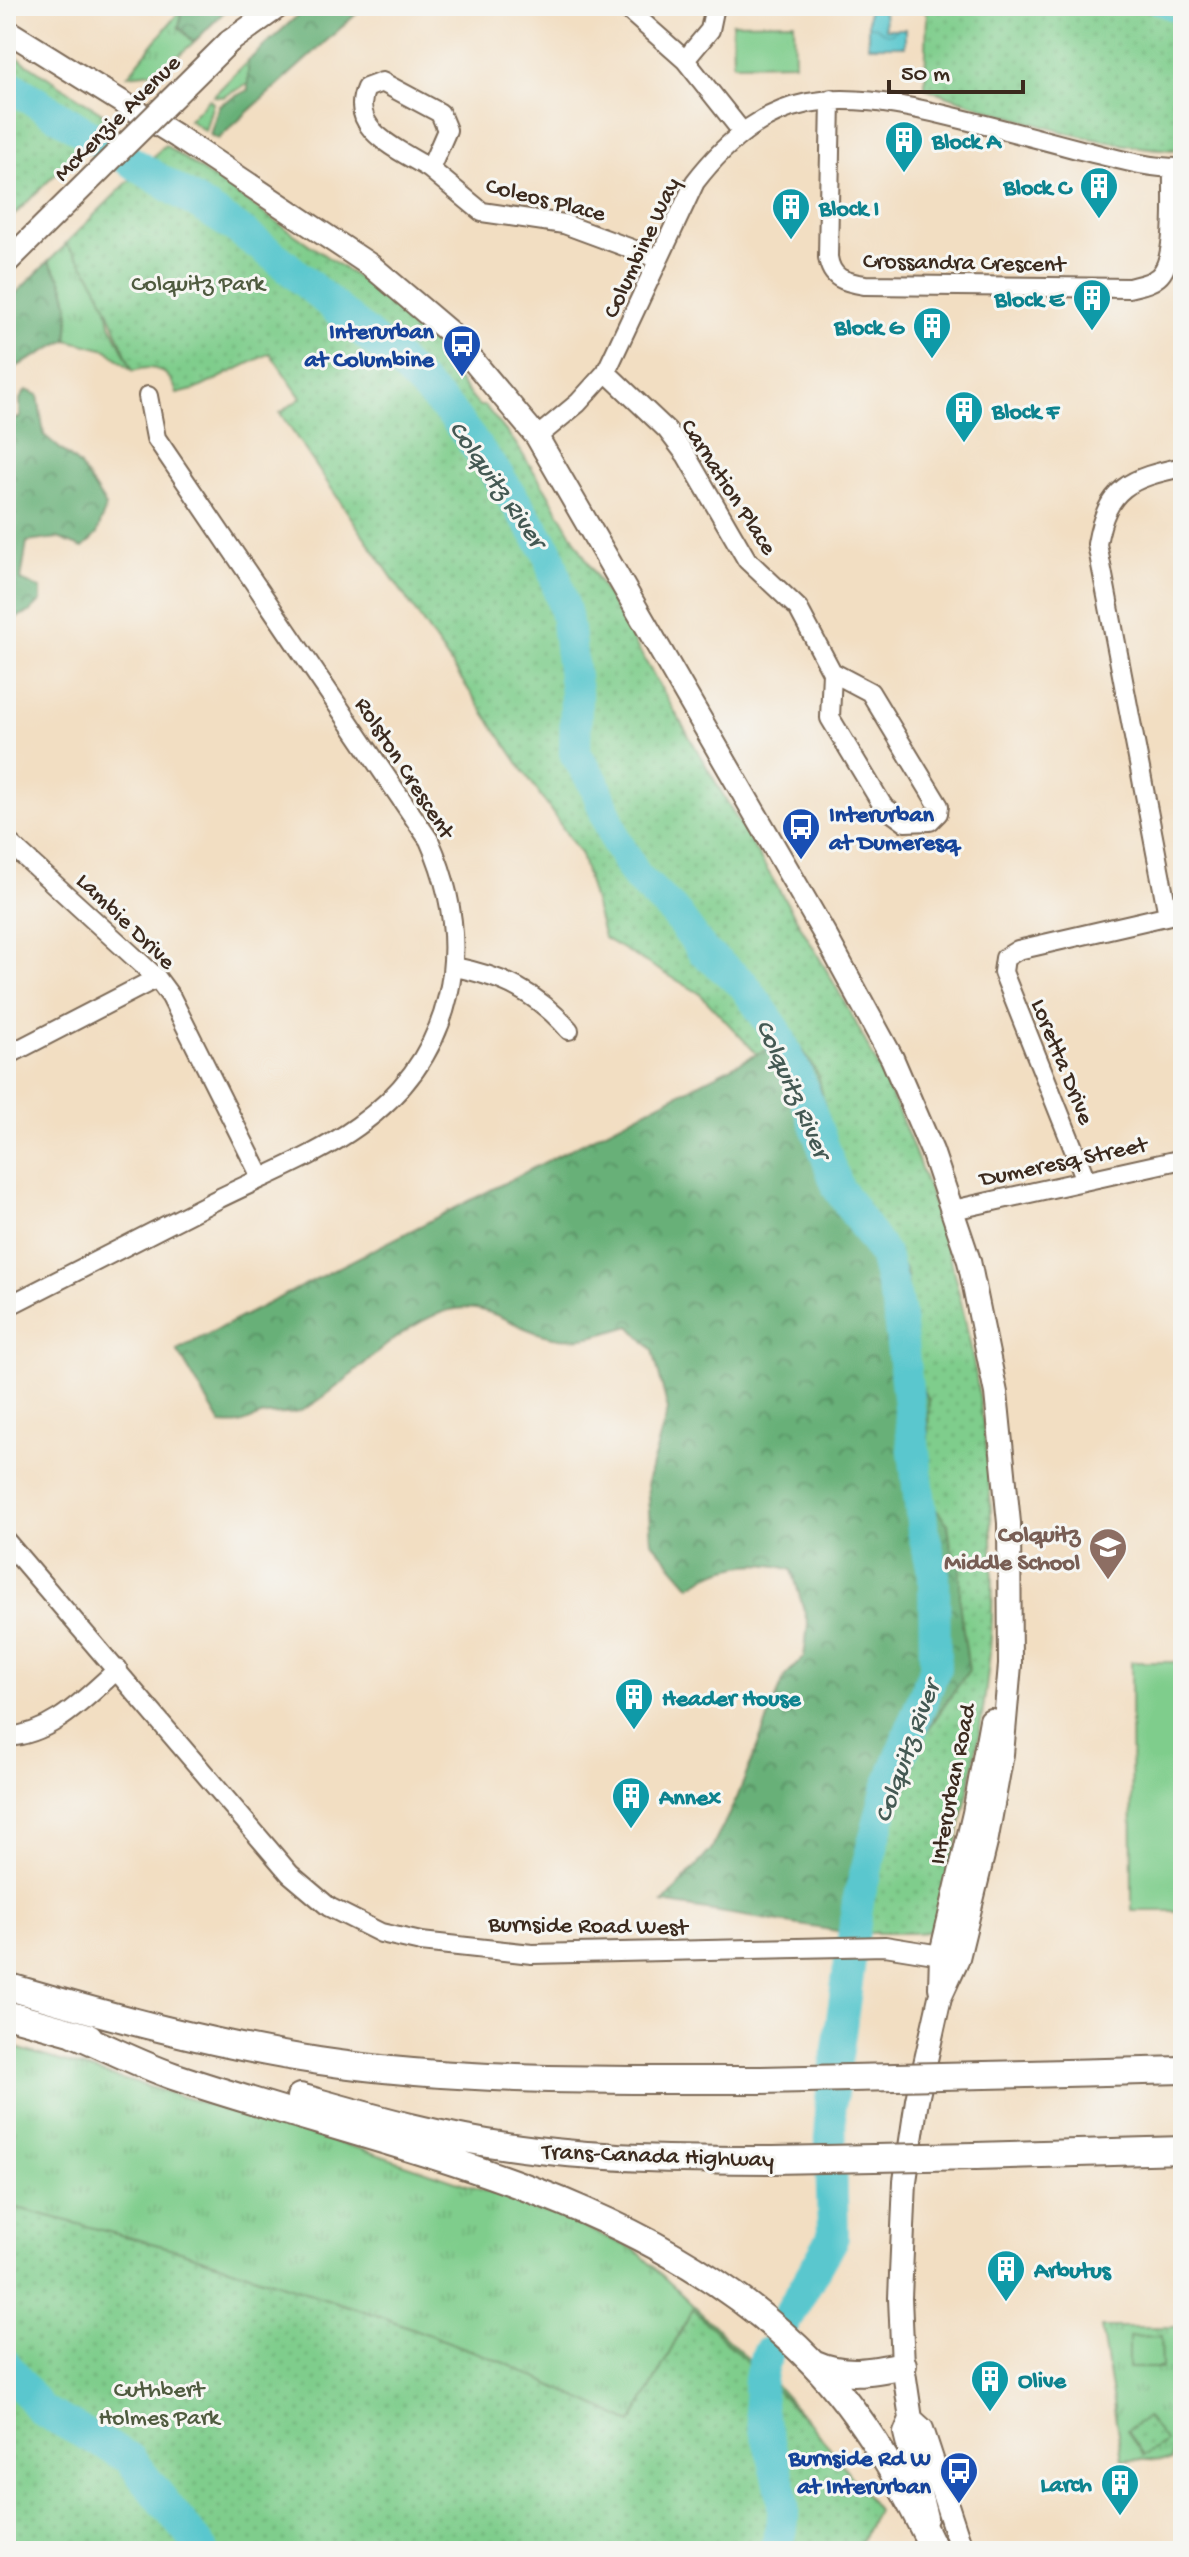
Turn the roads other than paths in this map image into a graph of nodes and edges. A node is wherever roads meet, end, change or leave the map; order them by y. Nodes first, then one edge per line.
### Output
1 (253, 6) edge
2 (279, 6) edge
3 (624, 6) edge
4 (715, 6) edge
5 (6, 30) edge
6 (229, 42) junction
7 (685, 60) junction
8 (831, 99) junction
9 (743, 133) junction
10 (1178, 168) edge
11 (430, 169) junction
12 (659, 259) junction
13 (6, 263) edge
14 (606, 372) junction
15 (148, 396) dead end
16 (537, 437) junction
17 (1183, 467) edge
18 (832, 672) junction
19 (6, 840) edge
20 (1175, 914) edge
21 (455, 967) junction
22 (157, 978) junction
23 (569, 1030) dead end
24 (6, 1056) edge
25 (1183, 1159) edge
26 (261, 1177) junction
27 (1086, 1180) junction
28 (953, 1210) junction
29 (6, 1307) edge
30 (6, 1541) edge
31 (1008, 1578) junction
32 (118, 1669) junction
33 (6, 1737) edge
34 (949, 1956) junction
35 (6, 1986) edge
36 (6, 2014) edge
37 (73, 2033) junction
38 (1183, 2070) edge
39 (1183, 2150) edge
40 (813, 2363) junction
41 (903, 2365) junction
42 (911, 2419) junction
43 (934, 2550) edge
44 (962, 2551) edge

1 - 6 main road, McKenzie Avenue
2 - 6 main road, McKenzie Avenue
3 - 7 street
4 - 7 street
5 - 16 main road
6 - 13 main road, McKenzie Avenue, bridge
7 - 9 street
8 - 9 street, Columbine Way
8 - 10 street, Columbine Way
8 - 10 street, Crossandra Crescent
9 - 12 street, Columbine Way
11 - 11 street, Coleos Place
11 - 12 street, Coleos Place
12 - 14 street, Columbine Way
14 - 16 street, Columbine Way
14 - 18 street, Carnation Place
15 - 21 street, Rolston Crescent
16 - 28 main road
17 - 20 street
18 - 18 street
19 - 22 street, Lambie Drive
20 - 27 street, Loretta Drive
21 - 23 street
21 - 26 street, Rolston Crescent
22 - 24 street
22 - 26 street, Lambie Drive
25 - 27 street, Dumeresq Street
26 - 29 street, Rolston Crescent
27 - 28 street, Dumeresq Street
28 - 31 main road
30 - 32 street, Burnside Road West
31 - 34 main road, Interurban Road
31 - 34 main road
32 - 33 street
32 - 34 street, Burnside Road West
34 - 41 main road
35 - 38 highway, bridge
36 - 37 highway, Trans-Canada Highway
37 - 39 highway, Trans-Canada Highway, bridge
37 - 40 highway
40 - 41 highway
40 - 43 highway
41 - 42 main road
42 - 43 main road
42 - 44 main road

